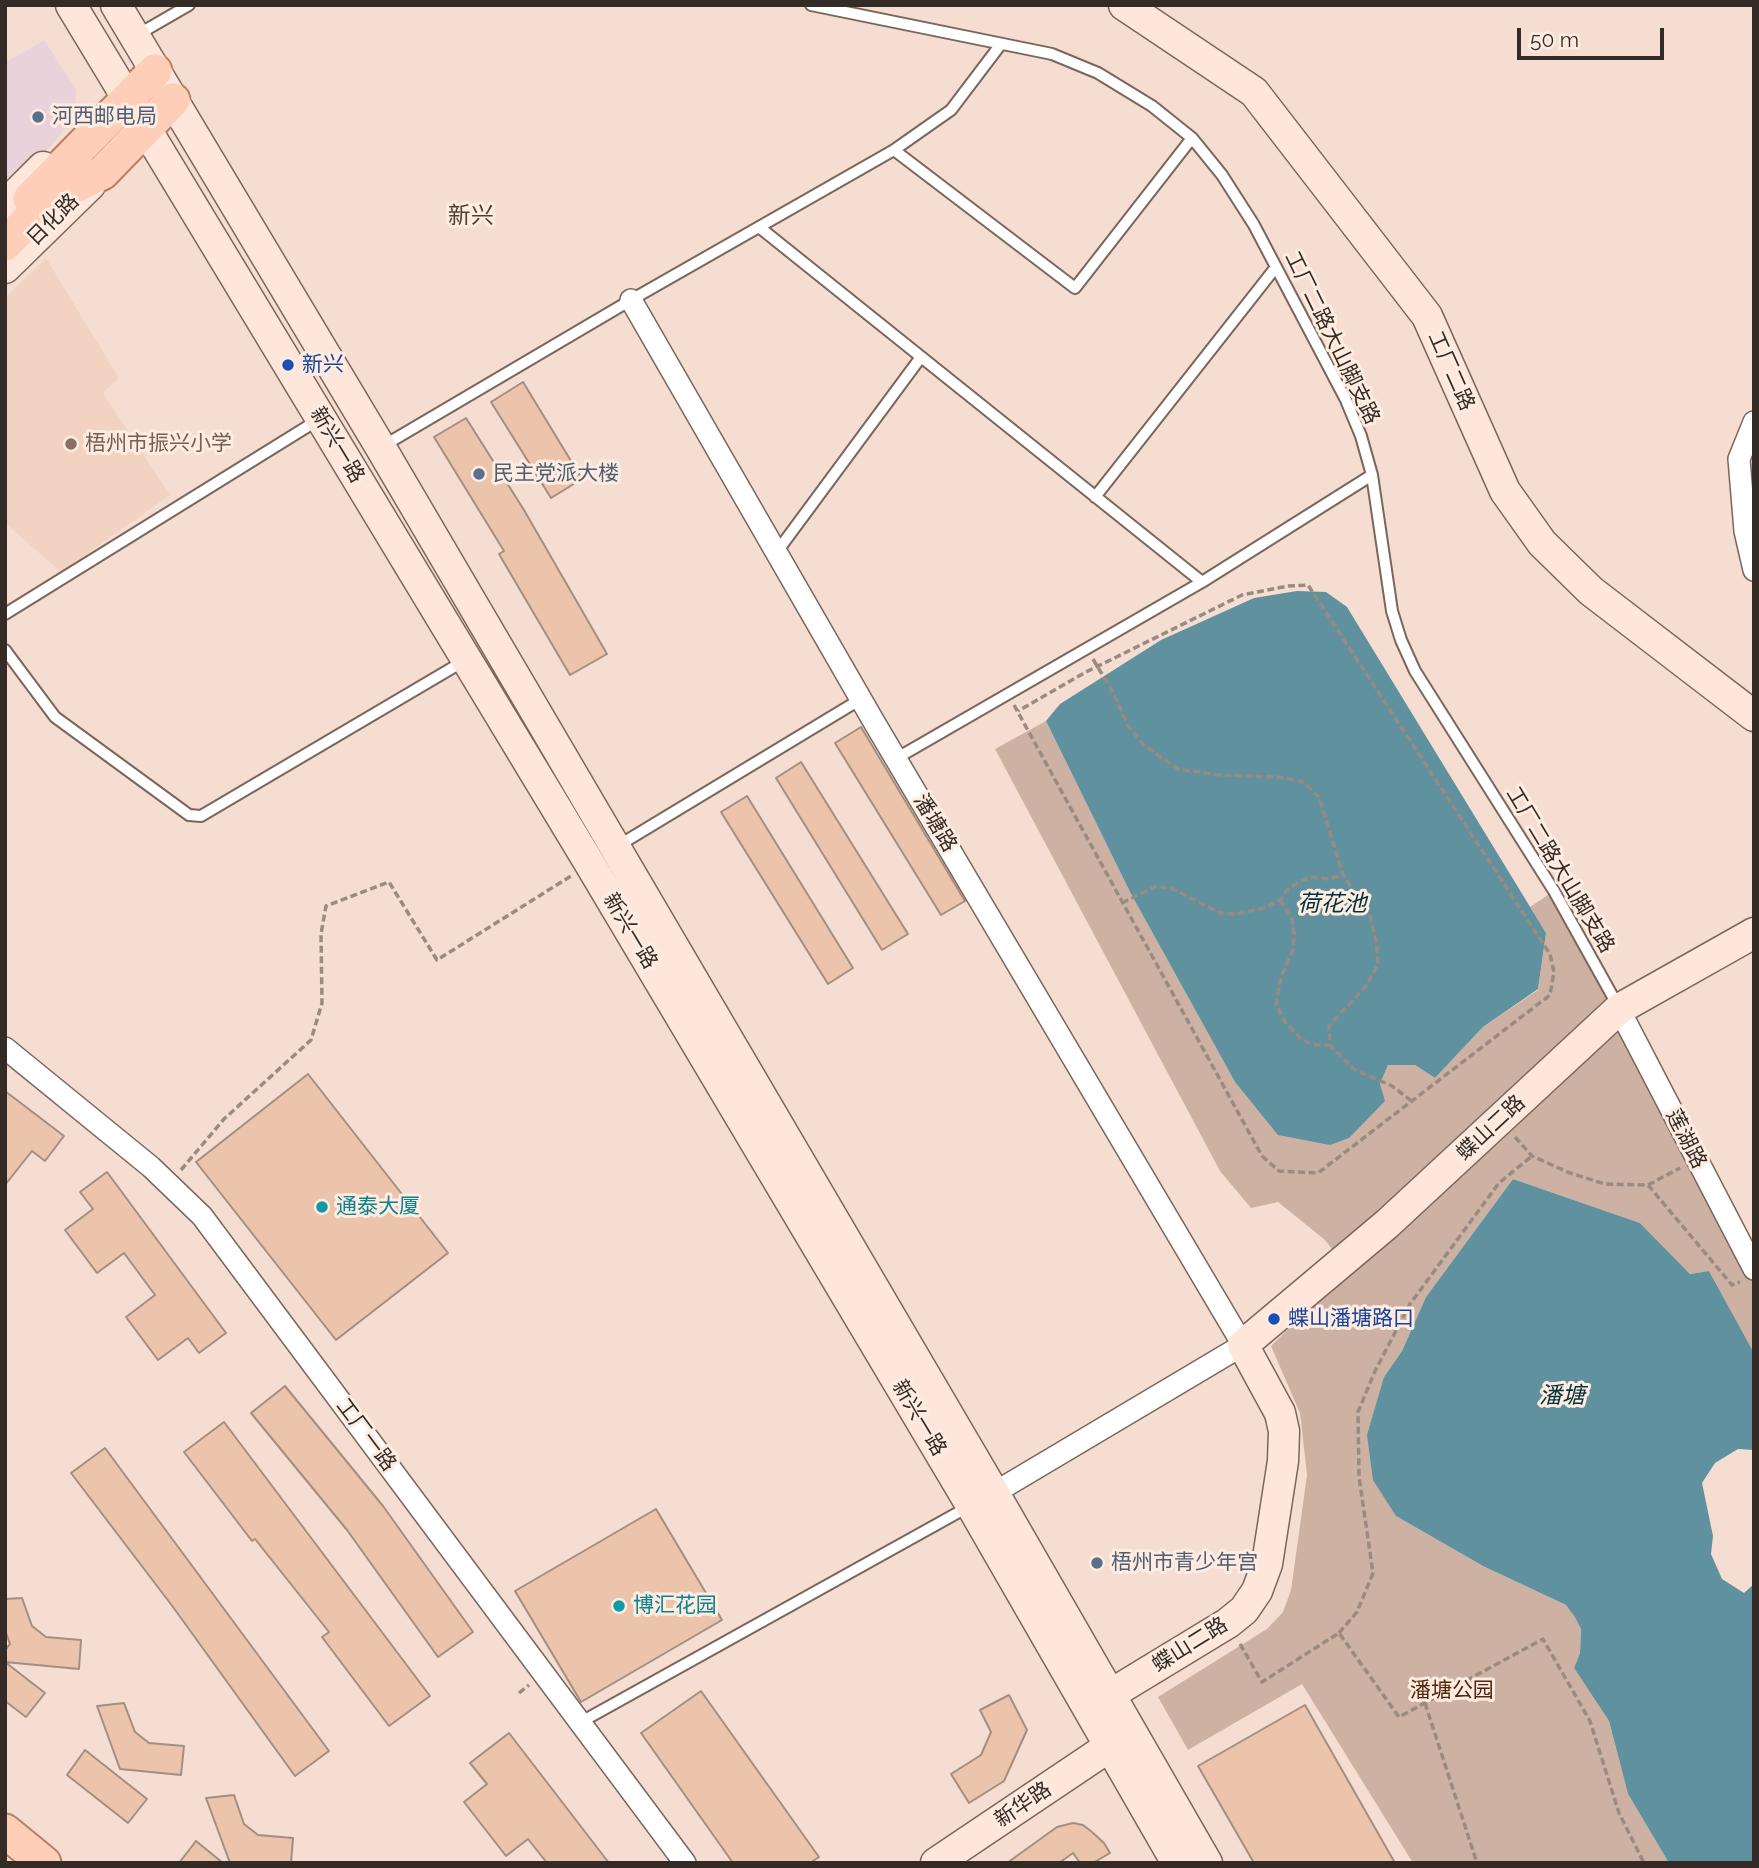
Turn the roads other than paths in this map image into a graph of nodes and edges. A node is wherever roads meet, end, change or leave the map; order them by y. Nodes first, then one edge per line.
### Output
1 (71, 5) edge
2 (116, 5) edge
3 (189, 5) edge
4 (811, 5) edge
5 (1124, 5) edge
6 (135, 36) junction
7 (1001, 44) junction
8 (155, 71) junction
9 (128, 99) junction
10 (173, 100) junction
11 (145, 128) junction
12 (95, 132) junction
13 (1192, 138) junction
14 (894, 150) junction
15 (102, 173) junction
16 (5, 205) edge
17 (5, 224) edge
18 (759, 227) junction
19 (5, 244) edge
20 (1276, 267) junction
21 (5, 268) edge
22 (631, 300) junction
23 (921, 357) junction
24 (320, 419) junction
25 (1754, 422) edge
26 (381, 448) junction
27 (1371, 475) junction
28 (1095, 497) junction
29 (776, 552) junction
30 (1754, 570) edge
31 (1202, 582) junction
32 (5, 614) edge
33 (5, 650) edge
34 (466, 660) junction
35 (861, 699) junction
36 (1754, 716) edge
37 (897, 758) junction
38 (602, 856) junction
39 (1754, 933) edge
40 (1619, 1009) junction
41 (5, 1048) edge
42 (1748, 1275) edge
43 (1243, 1345) junction
44 (982, 1499) junction
45 (1099, 1702) junction
46 (581, 1722) junction
47 (1121, 1739) junction
48 (5, 1831) edge
49 (44, 1863) edge
50 (685, 1863) edge
51 (936, 1863) edge
52 (1177, 1863) edge
53 (1207, 1863) edge

1 - 9 main road, 新兴一路
2 - 6 main road, 新兴一路
3 - 6 lane
4 - 7 lane, 工厂二路大山脚支路
5 - 36 main road, 工厂二路
6 - 8 main road, 新兴一路
7 - 13 lane, 工厂二路大山脚支路
7 - 14 lane
8 - 9 main road, 日化路
8 - 10 main road, 新兴一路
9 - 11 main road, 新兴一路
9 - 12 main road, 日化路
10 - 11 main road, 日化路
10 - 26 main road, 新兴一路
11 - 15 main road, 日化路
11 - 24 main road, 新兴一路
12 - 16 main road, 日化路
12 - 17 main road, 日化路
13 - 14 lane
13 - 20 lane, 工厂二路大山脚支路
14 - 18 lane
15 - 19 main road, 日化路
15 - 21 main road, 日化路
18 - 22 lane
18 - 23 lane
20 - 27 lane, 工厂二路大山脚支路
20 - 28 lane
22 - 26 lane
22 - 29 street, 潘塘路
23 - 28 lane
23 - 29 lane
24 - 32 lane
24 - 34 main road, 新兴一路
25 - 30 street
26 - 38 main road, 新兴一路
27 - 31 lane
27 - 40 lane, 工厂二路大山脚支路
28 - 31 lane
29 - 35 street, 潘塘路
31 - 37 lane
33 - 34 lane
34 - 38 main road, 新兴一路
35 - 37 street, 潘塘路
35 - 38 lane
37 - 43 street, 潘塘路
38 - 44 main road, 新兴一路
39 - 40 main road, 蝶山二路
40 - 42 street, 莲湖路
40 - 43 main road, 蝶山二路
41 - 46 street, 工厂一路
43 - 44 street, 蝶山二路
43 - 45 main road, 蝶山二路
44 - 45 main road, 新兴一路
44 - 46 lane
45 - 47 main road, 新兴一路
46 - 50 street, 工厂一路
47 - 51 main road, 新华路
47 - 52 main road, 新兴一路
47 - 53 main road, 新兴一路
48 - 49 main road

